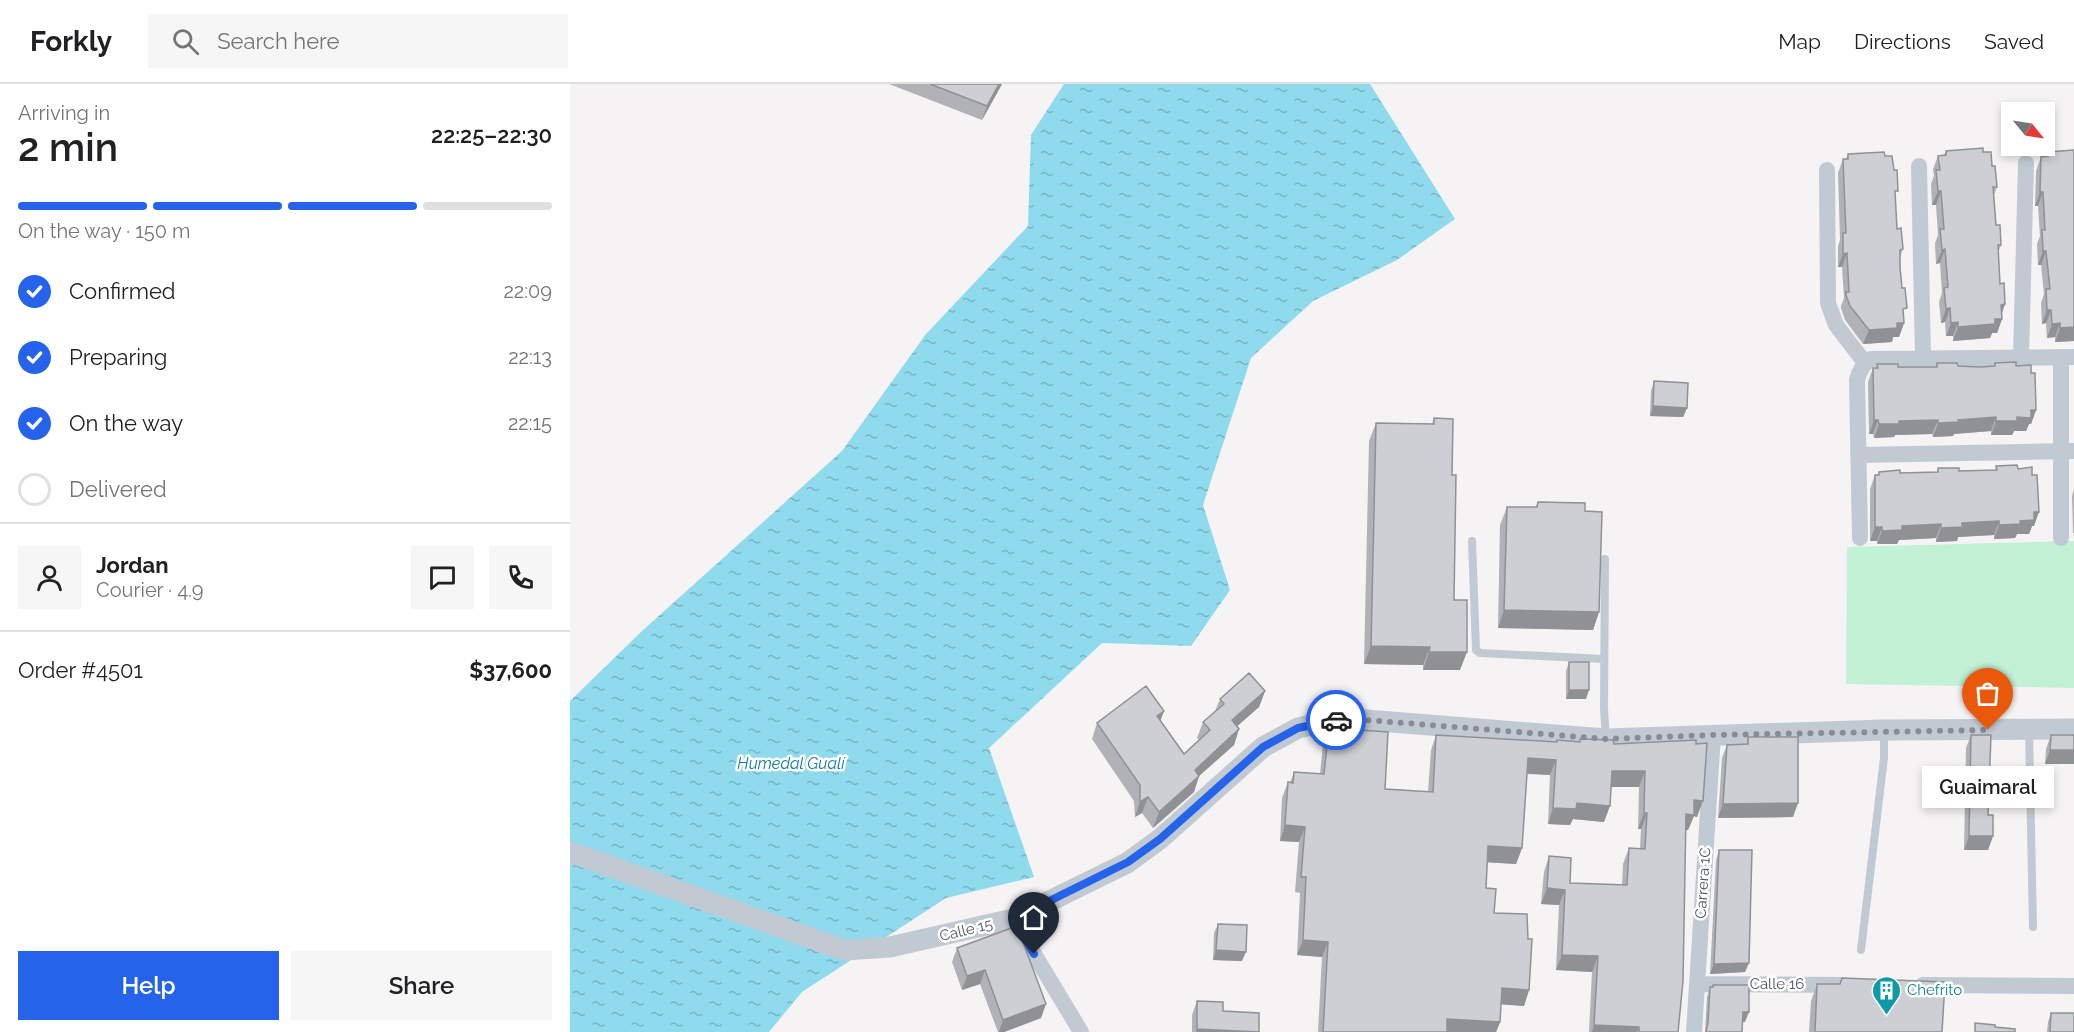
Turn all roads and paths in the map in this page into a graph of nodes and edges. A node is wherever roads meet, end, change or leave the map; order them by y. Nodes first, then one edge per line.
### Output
1 (2026, 163) dead end
2 (1919, 166) dead end
3 (1827, 170) dead end
4 (2021, 357) junction
5 (2068, 357) edge
6 (1923, 358) junction
7 (1865, 363) junction
8 (2067, 451) edge
9 (1858, 455) junction
10 (1860, 538) dead end
11 (2061, 538) dead end
12 (1472, 541) dead end
13 (1605, 559) dead end
14 (1604, 659) junction
15 (2029, 729) junction
16 (2074, 729) edge
17 (1884, 730) junction
18 (1713, 735) junction
19 (1606, 739) junction
20 (570, 852) edge
21 (1013, 919) junction
22 (2033, 927) dead end
23 (1861, 950) dead end
24 (1697, 984) junction
25 (1862, 985) edge
26 (1909, 985) edge
27 (2074, 986) edge
28 (1081, 1032) edge
29 (1694, 1032) edge

1 - 4 street
2 - 6 street
3 - 7 street
4 - 5 street
4 - 6 street
5 - 8 street
6 - 7 street
7 - 9 street
8 - 9 street
8 - 11 street
9 - 10 street
12 - 14 lane
13 - 14 lane
14 - 19 lane
15 - 16 street, Calle 15
15 - 17 street, Calle 15
15 - 22 lane
17 - 18 street, Calle 15
17 - 23 lane
18 - 19 street, Calle 15
18 - 24 street, Carrera 1C
19 - 21 street, Calle 15
20 - 21 street, Calle 15
21 - 28 street
24 - 25 street, Calle 16
24 - 29 street, Carrera 1C
26 - 27 street

